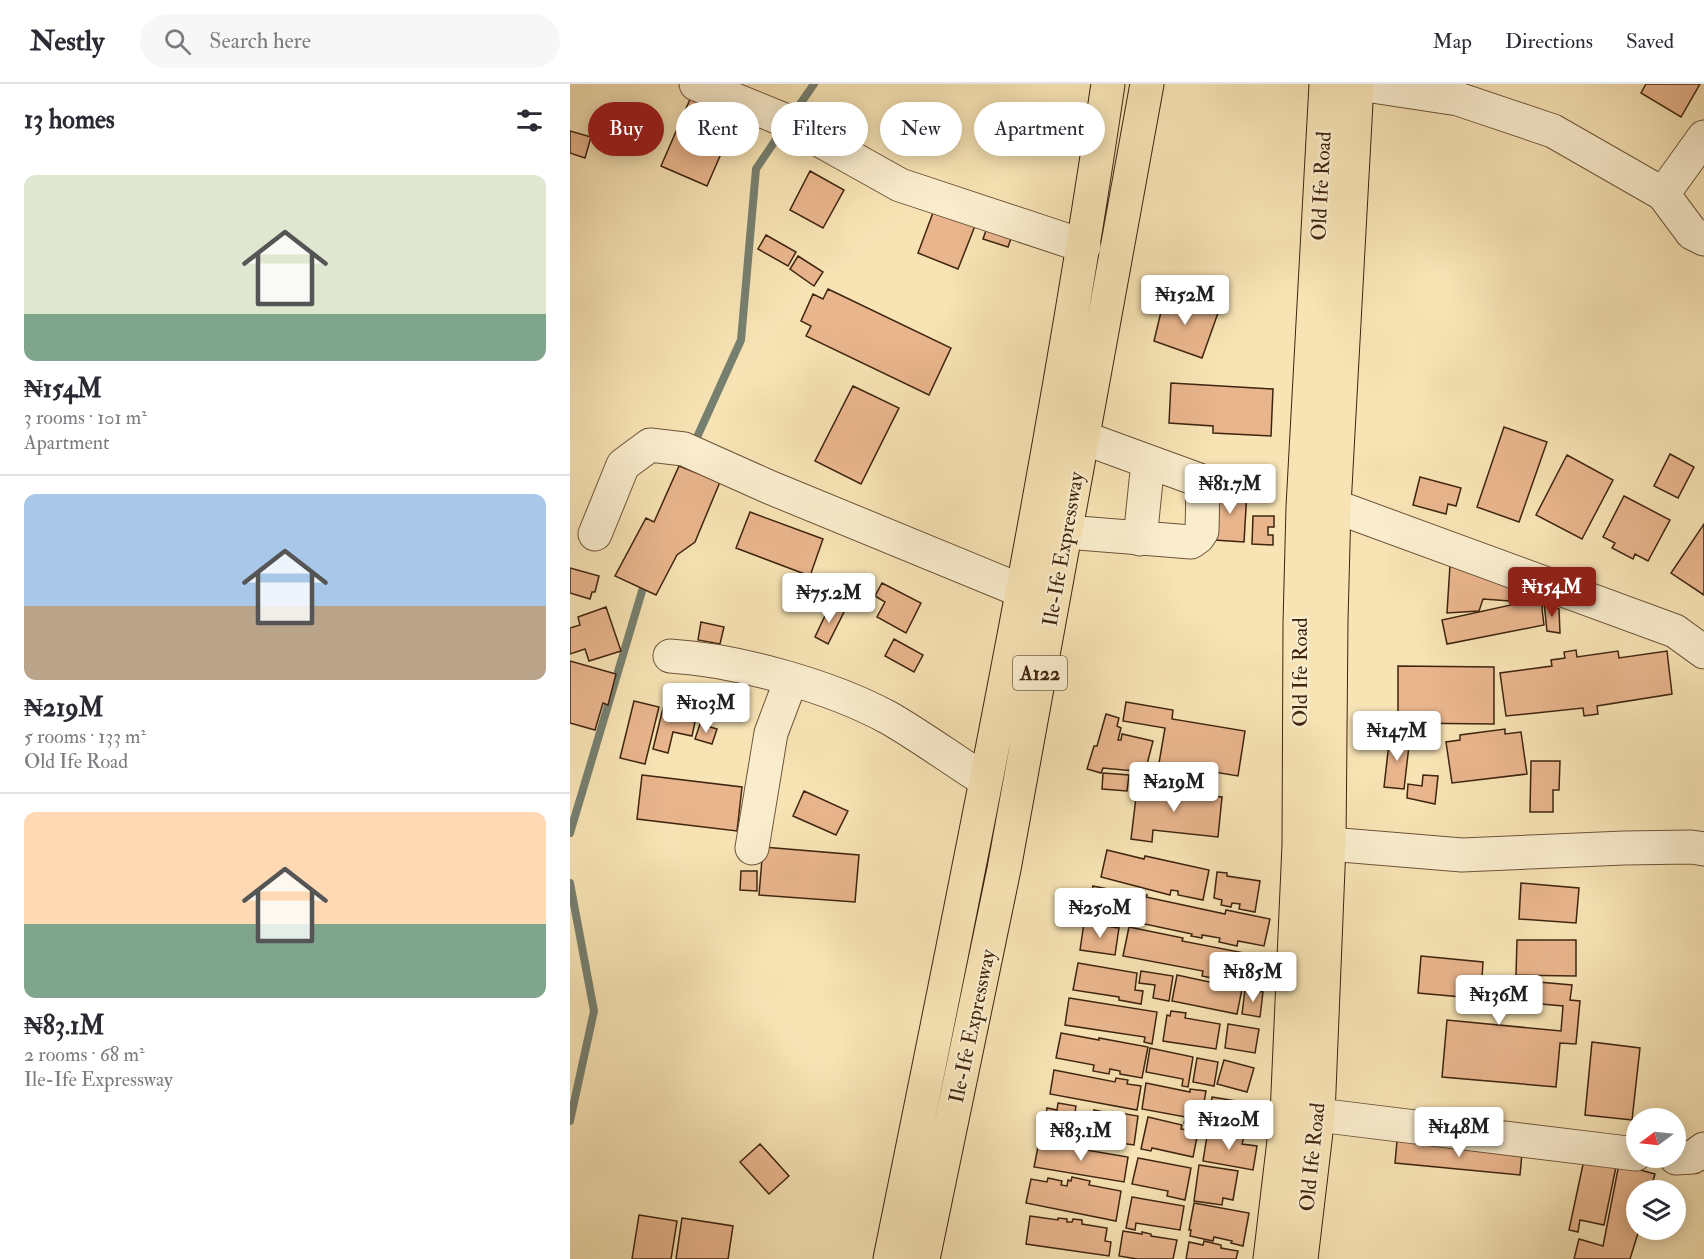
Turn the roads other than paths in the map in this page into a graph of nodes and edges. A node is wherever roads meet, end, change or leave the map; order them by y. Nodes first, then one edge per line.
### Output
1 (696, 84) edge
2 (1108, 84) edge
3 (1147, 84) edge
4 (1326, 84) edge
5 (1358, 84) edge
6 (1704, 137) edge
7 (1663, 194) junction
8 (1700, 230) edge
9 (1084, 246) junction
10 (1084, 438) junction
11 (1148, 462) junction
12 (1334, 506) junction
13 (1066, 532) junction
14 (595, 534) dead end
15 (1140, 538) junction
16 (1022, 591) junction
17 (1704, 652) edge
18 (670, 656) dead end
19 (790, 680) junction
20 (985, 780) junction
21 (1329, 844) junction
22 (752, 848) dead end
23 (1704, 849) edge
24 (1318, 1115) junction
25 (1704, 1149) edge
26 (1626, 1153) edge
27 (1686, 1157) edge
28 (890, 1259) edge
29 (924, 1259) edge
30 (1270, 1259) edge
31 (1301, 1259) edge

1 - 9 street
2 - 9 main road, Ile-Ife Expressway / A122
3 - 10 main road, Ile-Ife Expressway / A122
4 - 30 main road, Old Ife Road
5 - 7 street
5 - 12 main road, Old Ife Road
6 - 7 street
7 - 8 street
9 - 16 main road, Ile-Ife Expressway / A122
10 - 11 street
10 - 13 main road, Ile-Ife Expressway / A122
11 - 15 street
11 - 15 street
12 - 17 street
12 - 21 main road, Old Ife Road
13 - 15 street
13 - 29 main road, Ile-Ife Expressway / A122
14 - 16 street
16 - 20 main road, Ile-Ife Expressway / A122
18 - 19 street
19 - 20 street
19 - 22 street
20 - 28 main road, Ile-Ife Expressway / A122
21 - 23 street
21 - 24 main road, Old Ife Road
24 - 26 street
24 - 31 main road, Old Ife Road
25 - 27 street

